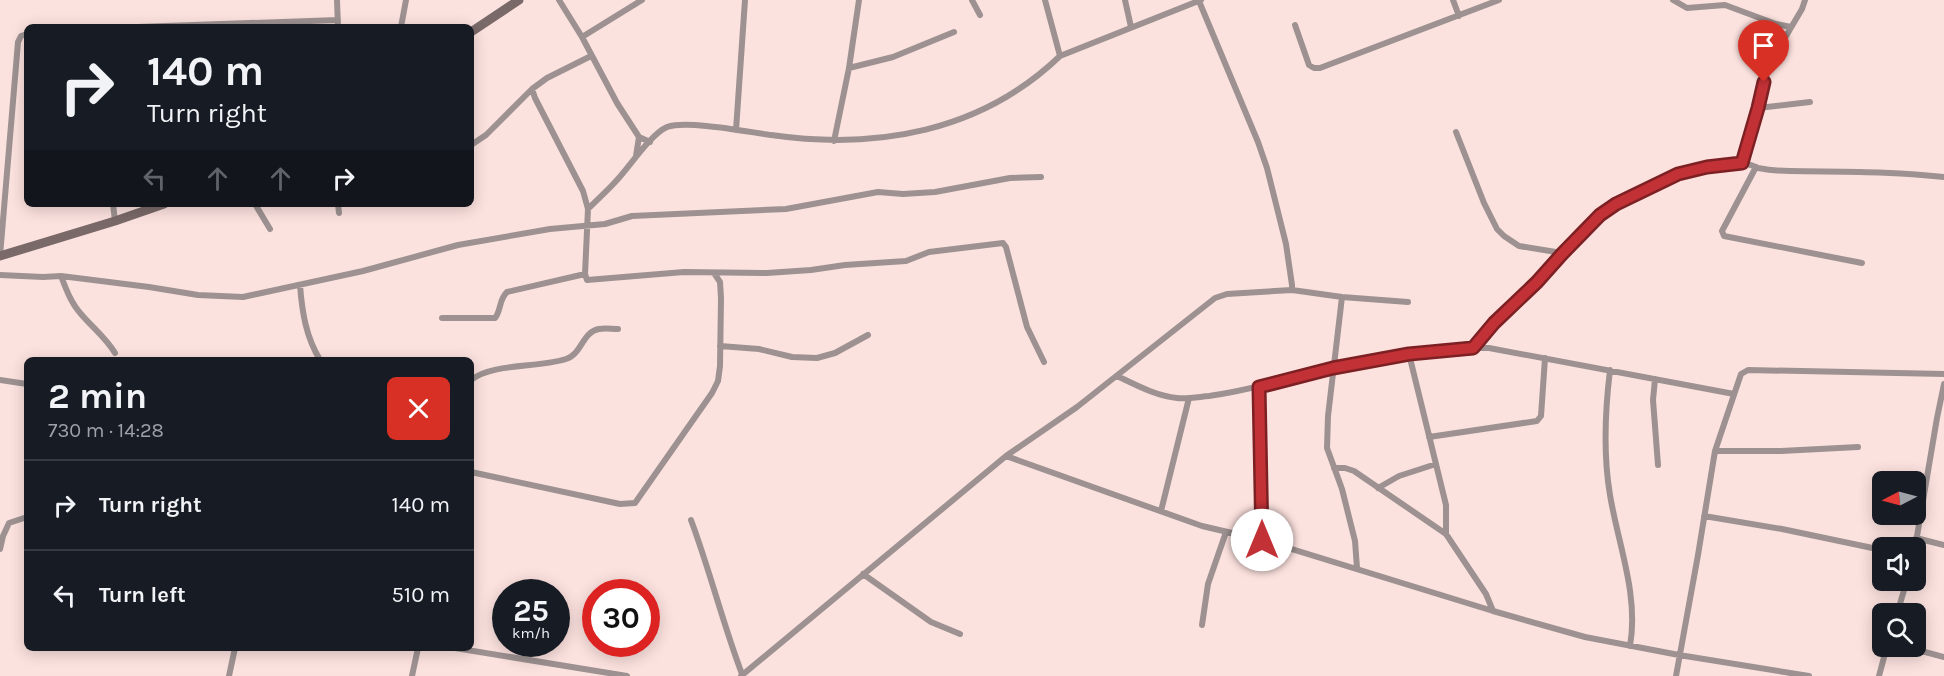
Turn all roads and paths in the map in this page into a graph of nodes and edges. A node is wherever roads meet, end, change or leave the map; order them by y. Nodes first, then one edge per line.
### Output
1 (337, 0) edge
2 (406, 0) edge
3 (519, 0) edge
4 (559, 0) edge
5 (642, 0) edge
6 (745, 0) edge
7 (859, 0) edge
8 (972, 0) edge
9 (1045, 0) edge
10 (1125, 0) edge
11 (1453, 0) edge
12 (1499, 0) edge
13 (1673, 0) edge
14 (1805, 0) edge
15 (1200, 1) edge
16 (980, 15) dead end
17 (1459, 16) junction
18 (338, 23) edge
19 (279, 24) edge
20 (402, 24) edge
21 (1295, 25) dead end
22 (1131, 27) junction
23 (1791, 27) junction
24 (474, 30) edge
25 (954, 32) dead end
26 (24, 35) edge
27 (582, 37) junction
28 (591, 56) junction
29 (1060, 57) junction
30 (849, 68) junction
31 (532, 89) junction
32 (1810, 102) dead end
33 (1758, 108) junction
34 (736, 130) junction
35 (1456, 132) dead end
36 (639, 137) junction
37 (834, 141) junction
38 (650, 142) junction
39 (474, 143) edge
40 (636, 156) junction
41 (1742, 163) junction
42 (1756, 167) junction
43 (1041, 177) dead end
44 (1944, 177) edge
45 (3, 186) edge
46 (113, 207) edge
47 (155, 207) edge
48 (257, 207) edge
49 (338, 207) edge
50 (588, 209) junction
51 (339, 213) dead end
52 (115, 221) junction
53 (588, 225) junction
54 (270, 229) dead end
55 (1562, 254) junction
56 (0, 256) edge
57 (1862, 263) dead end
58 (714, 273) junction
59 (585, 274) junction
60 (0, 275) edge
61 (61, 276) junction
62 (300, 285) junction
63 (1292, 290) junction
64 (1342, 297) junction
65 (1408, 302) dead end
66 (442, 318) dead end
67 (618, 329) dead end
68 (868, 335) dead end
69 (720, 346) junction
70 (1473, 348) junction
71 (115, 353) dead end
72 (1409, 354) junction
73 (318, 357) edge
74 (1545, 358) junction
75 (1044, 362) dead end
76 (1333, 368) junction
77 (1610, 370) junction
78 (1944, 374) edge
79 (1117, 376) junction
80 (474, 378) edge
81 (1655, 379) junction
82 (0, 380) edge
83 (24, 384) edge
84 (1944, 384) edge
85 (1259, 387) junction
86 (1734, 394) junction
87 (1189, 398) junction
88 (1940, 418) edge
89 (1429, 436) junction
90 (1858, 447) dead end
91 (1715, 451) junction
92 (1006, 456) junction
93 (1436, 464) junction
94 (1658, 465) dead end
95 (1334, 468) junction
96 (474, 472) edge
97 (1378, 488) junction
98 (1161, 511) junction
99 (1704, 516) junction
100 (24, 518) edge
101 (691, 520) dead end
102 (1226, 532) junction
103 (1446, 534) junction
104 (1916, 537) edge
105 (1262, 540) junction
106 (1926, 540) edge
107 (1944, 544) edge
108 (1872, 548) edge
109 (0, 549) edge
110 (1358, 568) junction
111 (863, 574) junction
112 (1494, 611) junction
113 (1202, 625) dead end
114 (960, 634) dead end
115 (1630, 646) junction
116 (235, 651) edge
117 (417, 651) edge
118 (473, 651) edge
119 (1926, 652) edge
120 (1679, 655) junction
121 (1884, 657) edge
122 (1944, 657) edge
123 (742, 675) edge
124 (230, 676) edge
125 (412, 676) edge
126 (627, 676) edge
127 (1676, 676) edge
128 (1809, 676) edge
129 (1879, 676) edge

1 - 18 street
2 - 20 street
3 - 24 street
4 - 27 street
5 - 27 street
6 - 34 street
7 - 30 street
8 - 16 street
9 - 29 street
10 - 22 street
11 - 17 street
12 - 17 street
13 - 23 street
14 - 23 street
15 - 22 street
15 - 63 street
17 - 21 street
18 - 19 street
22 - 29 street
23 - 33 street
25 - 30 street
26 - 45 street
27 - 28 street
28 - 31 street
28 - 36 street
29 - 37 street
30 - 37 street
31 - 39 street
31 - 50 street
32 - 33 street
33 - 41 street
34 - 37 street
34 - 38 street
35 - 55 street
36 - 38 street
36 - 40 street
38 - 40 street
40 - 50 street
41 - 42 street
41 - 55 street
42 - 44 street
42 - 57 street
43 - 53 street
45 - 56 street
46 - 52 street
47 - 52 street
48 - 54 street
49 - 51 street
50 - 53 street
52 - 56 street
53 - 59 street
53 - 62 street
55 - 70 street
58 - 59 street
58 - 69 street
58 - 75 street
59 - 66 street
60 - 61 street
61 - 62 street
61 - 71 street
62 - 73 street
63 - 64 street
63 - 79 street
64 - 65 street
64 - 76 street
67 - 80 street
68 - 69 street
69 - 96 street
70 - 72 street
70 - 74 street
72 - 76 street
72 - 89 street
74 - 77 street
74 - 89 street
76 - 85 street
76 - 95 street
77 - 81 street
77 - 115 street
78 - 86 street
79 - 87 street
79 - 92 street
81 - 86 street
81 - 94 street
82 - 83 street
84 - 88 street
85 - 87 street
85 - 105 street
86 - 91 street
87 - 98 street
88 - 104 street
89 - 93 street
90 - 91 street
91 - 99 street
92 - 98 street
92 - 111 street
93 - 97 street
93 - 103 street
95 - 97 street
95 - 110 street
97 - 103 street
98 - 102 street
99 - 108 street
99 - 120 street
100 - 109 street
101 - 123 street
102 - 105 street
102 - 113 street
103 - 112 street
105 - 110 street
106 - 107 street
110 - 112 street
111 - 114 street
111 - 123 street
112 - 115 street
115 - 120 street
116 - 124 street
117 - 125 street
118 - 126 street
119 - 122 street
120 - 127 street
120 - 128 street
121 - 129 street

